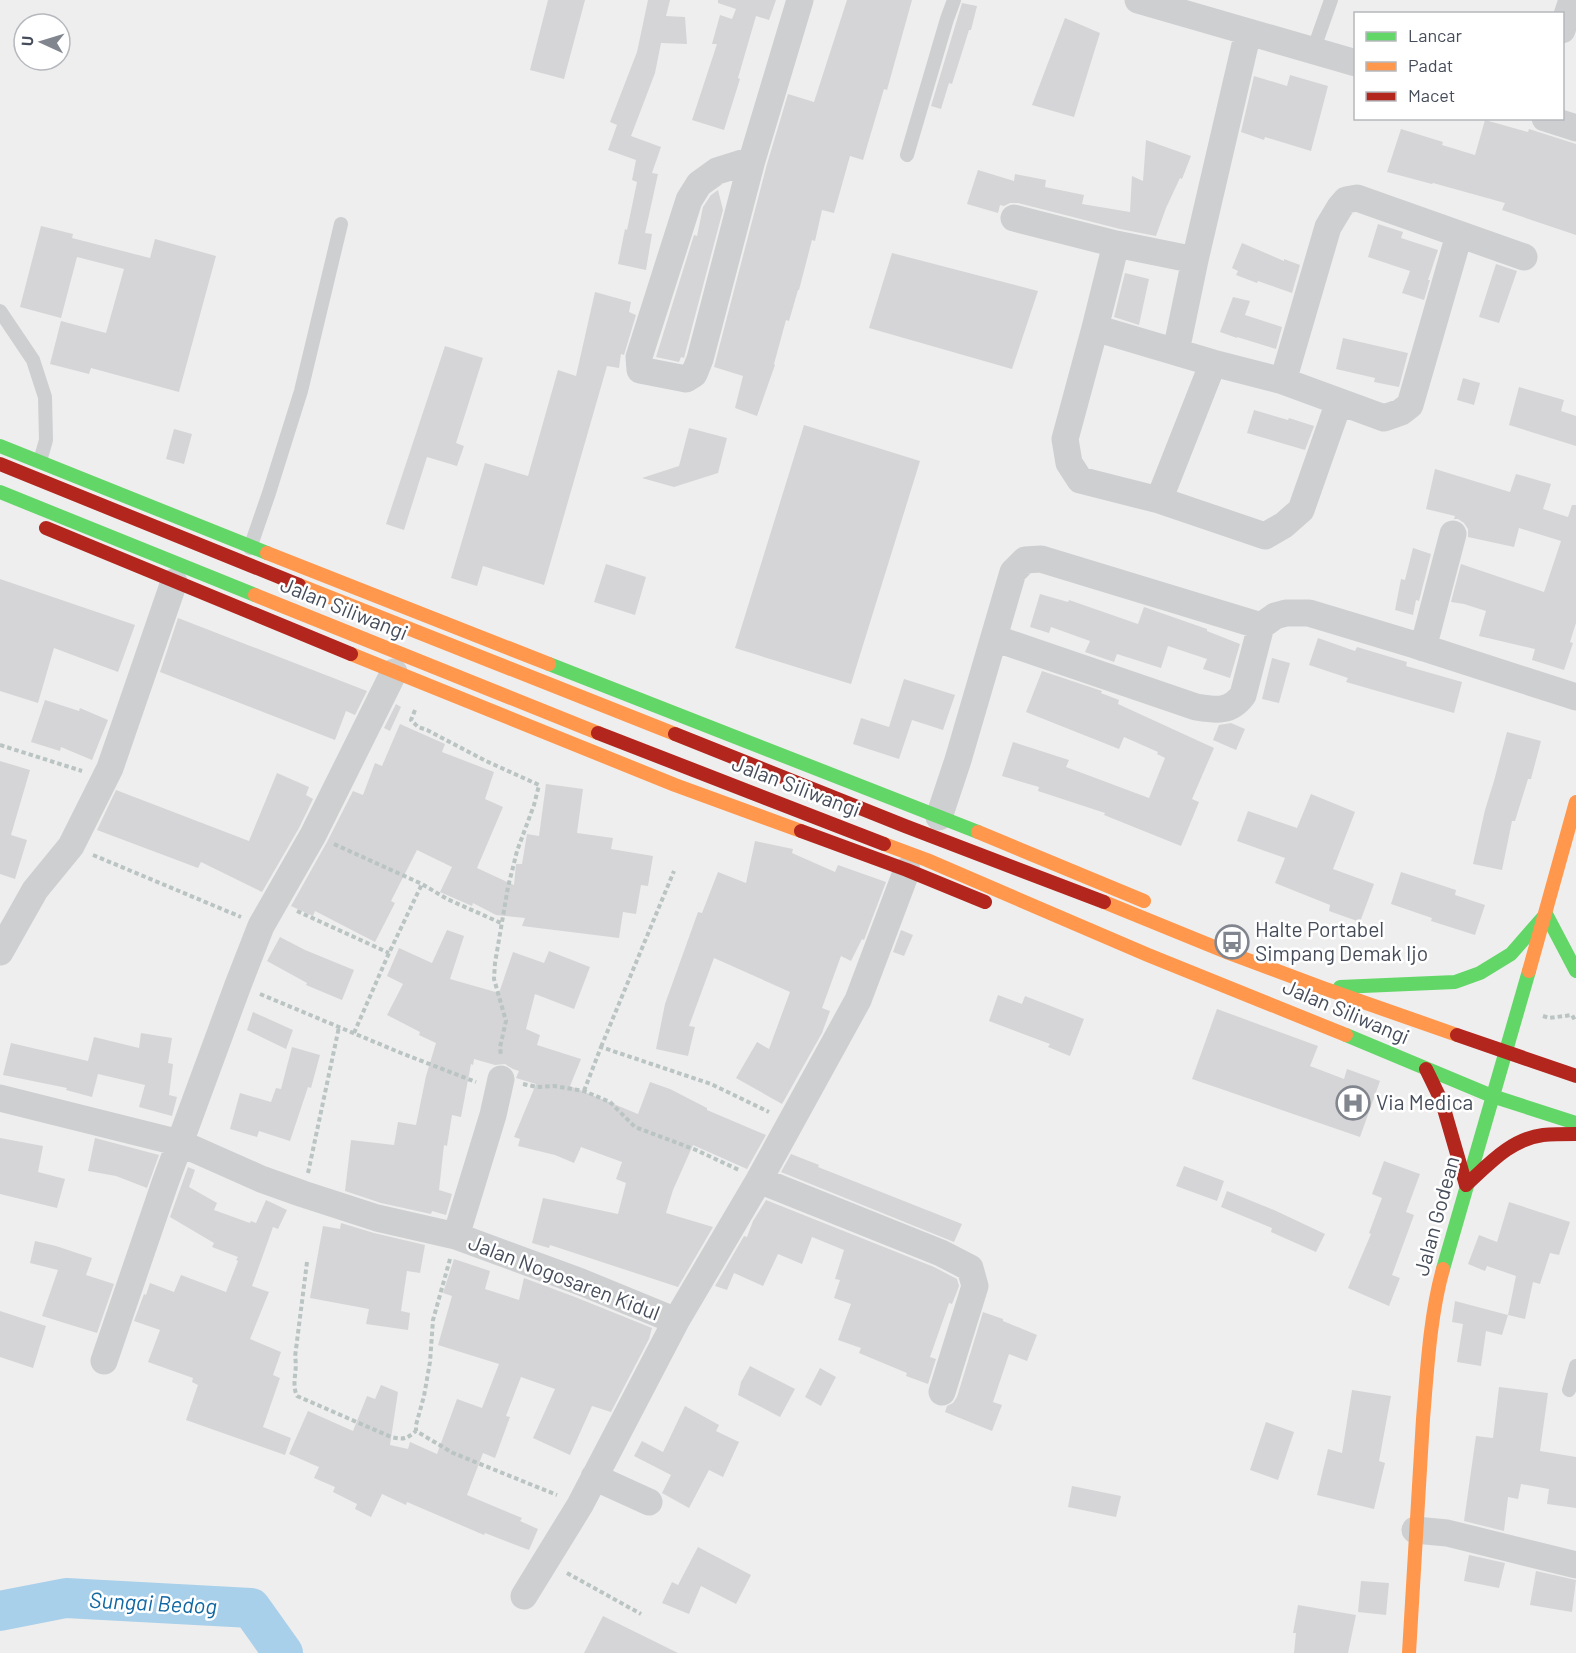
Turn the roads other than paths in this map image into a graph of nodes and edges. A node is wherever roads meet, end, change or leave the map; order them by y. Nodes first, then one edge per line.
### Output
1 (800, 0) edge
2 (954, 0) edge
3 (1331, 0) edge
4 (1572, 0) edge
5 (1143, 1) edge
6 (1200, 9) edge
7 (1564, 27) edge
8 (1248, 32) junction
9 (1313, 51) junction
10 (1354, 62) edge
11 (1551, 120) edge
12 (1576, 128) edge
13 (907, 155) dead end
14 (752, 160) junction
15 (1014, 218) dead end
16 (341, 224) dead end
17 (1459, 235) junction
18 (1116, 244) junction
19 (1524, 257) dead end
20 (1195, 261) junction
21 (0, 311) edge
22 (1095, 328) junction
23 (1176, 351) junction
24 (1213, 363) junction
25 (1283, 381) junction
26 (1339, 402) junction
27 (0, 446) edge
28 (40, 462) junction
29 (0, 464) edge
30 (58, 489) junction
31 (0, 492) edge
32 (1159, 500) junction
33 (46, 510) junction
34 (30, 521) dead end
35 (1454, 534) dead end
36 (251, 547) junction
37 (246, 564) junction
38 (174, 582) junction
39 (1261, 626) junction
40 (994, 638) junction
41 (1423, 648) junction
42 (394, 672) junction
43 (1576, 697) edge
44 (1576, 802) edge
45 (939, 817) junction
46 (907, 870) junction
47 (1155, 906) dead end
48 (999, 908) dead end
49 (1545, 914) junction
50 (1053, 929) dead end
51 (1207, 930) dead end
52 (0, 952) edge
53 (1228, 952) junction
54 (1576, 971) edge
55 (1222, 984) junction
56 (1323, 988) junction
57 (1505, 1051) junction
58 (1426, 1069) junction
59 (1576, 1076) edge
60 (501, 1079) road end
61 (1492, 1096) junction
62 (0, 1098) edge
63 (1576, 1123) edge
64 (1576, 1134) edge
65 (180, 1143) junction
66 (759, 1180) junction
67 (1467, 1185) junction
68 (456, 1236) junction
69 (676, 1321) junction
70 (104, 1361) dead end
71 (1576, 1366) edge
72 (1569, 1390) dead end
73 (942, 1392) dead end
74 (594, 1477) junction
75 (649, 1502) dead end
76 (1415, 1530) junction
77 (1576, 1565) edge
78 (524, 1596) dead end
79 (1409, 1653) edge

1 - 14 street
2 - 13 lane
3 - 9 lane
4 - 7 street
5 - 6 street
6 - 8 street
8 - 9 street
8 - 20 street
9 - 10 street
11 - 12 street
14 - 14 street
15 - 18 street
16 - 36 lane
17 - 19 street
17 - 25 street
17 - 26 street
18 - 20 street
18 - 22 street
20 - 23 street
21 - 28 lane
22 - 23 street
22 - 32 street
23 - 24 street
24 - 25 street
24 - 32 street
25 - 26 street
26 - 32 street
27 - 28 main road
28 - 36 main road
29 - 30 main road, Jalan Siliwangi
30 - 33 main road
30 - 37 main road, Jalan Siliwangi
31 - 33 main road, Jalan Siliwangi
33 - 55 main road, Jalan Siliwangi
34 - 38 main road
35 - 41 street
36 - 37 lane
36 - 45 main road
37 - 53 main road, Jalan Siliwangi
38 - 42 main road
38 - 52 street
39 - 40 street
39 - 40 street
39 - 41 street
40 - 45 street
41 - 43 street
42 - 46 main road
42 - 65 street
44 - 49 main road, Jalan Godean
45 - 47 main road
46 - 48 main road
46 - 66 street, Jalan Nogosaren Kidul
49 - 54 main road
49 - 56 main road
49 - 57 main road, Jalan Godean
50 - 55 main road
51 - 53 main road
53 - 56 main road, Jalan Siliwangi
55 - 58 main road, Jalan Siliwangi
56 - 57 main road, Jalan Siliwangi
57 - 59 main road, Jalan Siliwangi
57 - 61 main road, Jalan Godean
58 - 61 main road, Jalan Siliwangi
58 - 67 main road
60 - 68 street
61 - 63 main road, Jalan Siliwangi
61 - 67 main road, Jalan Godean
62 - 65 street, Jalan Nogosaren Kidul
64 - 67 main road
65 - 68 street, Jalan Nogosaren Kidul
65 - 70 street
66 - 69 street, Jalan Nogosaren Kidul
66 - 73 street
67 - 76 main road, Jalan Godean
68 - 69 street, Jalan Nogosaren Kidul
69 - 74 street
71 - 72 lane
74 - 75 street
74 - 78 street
76 - 77 street
76 - 79 main road, Jalan Godean

